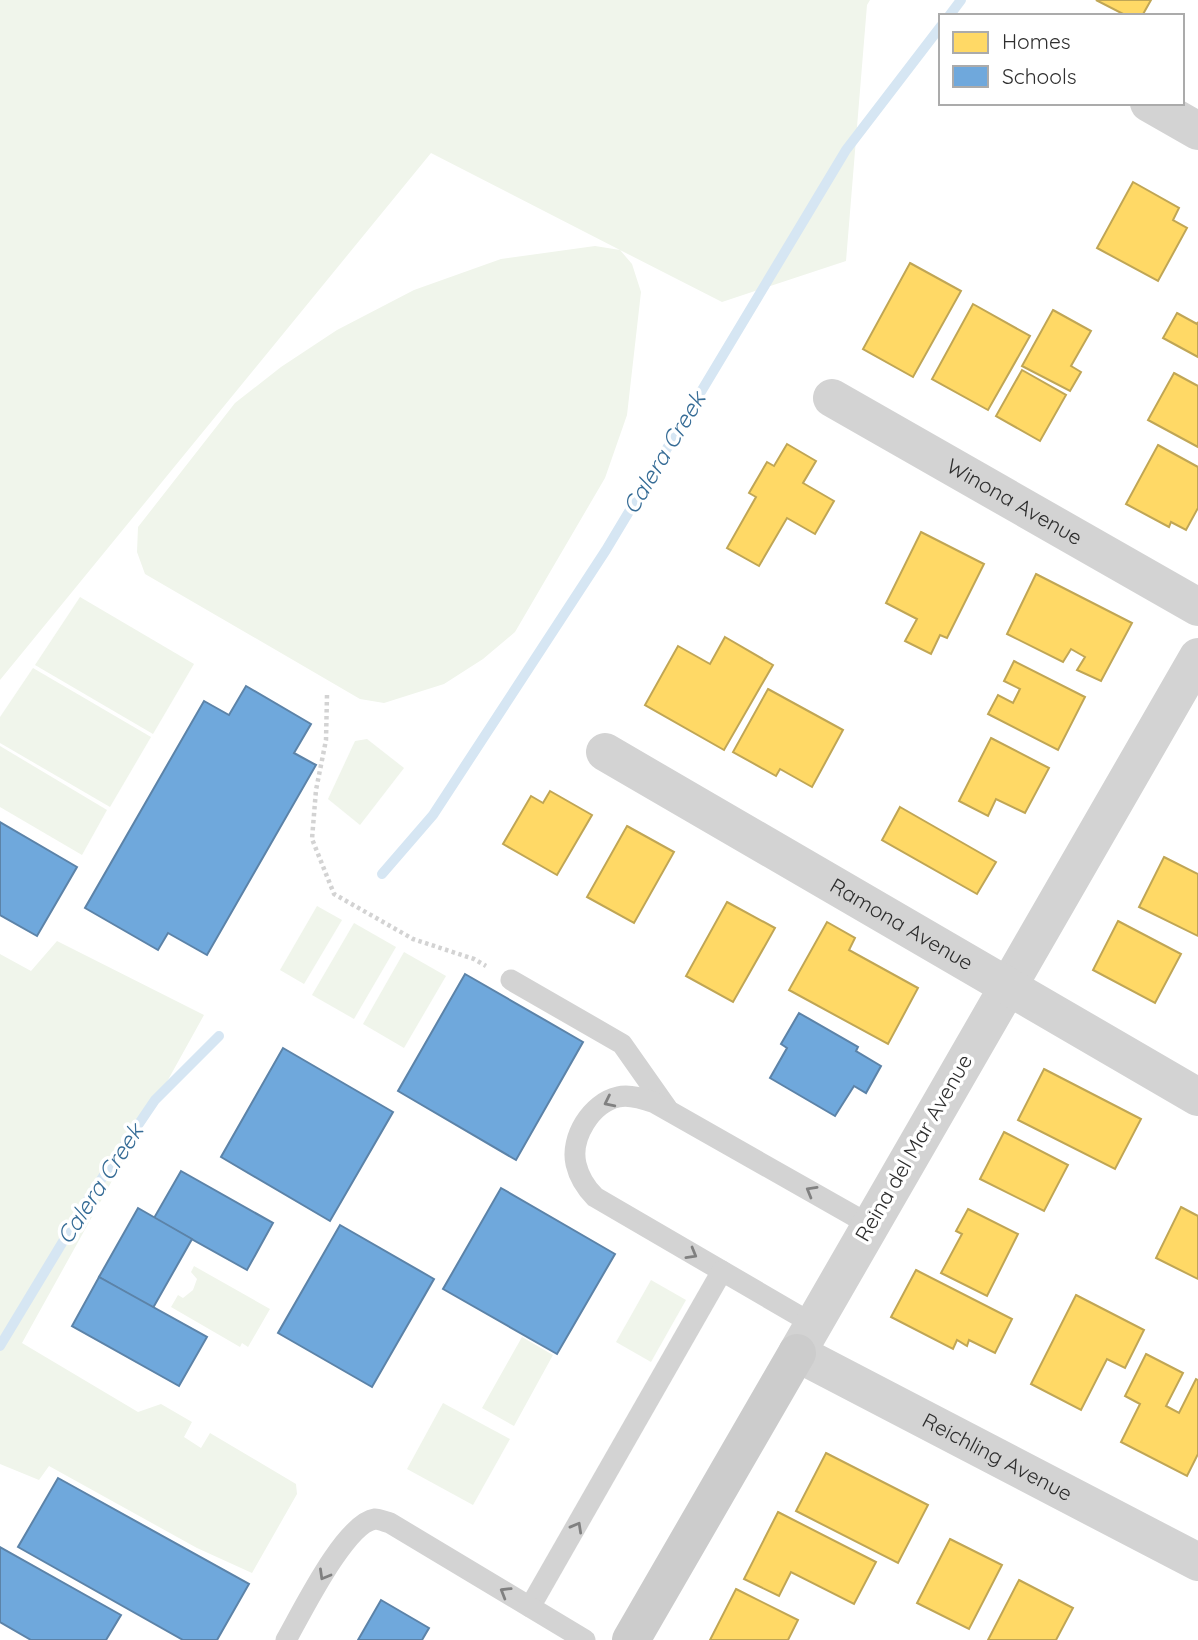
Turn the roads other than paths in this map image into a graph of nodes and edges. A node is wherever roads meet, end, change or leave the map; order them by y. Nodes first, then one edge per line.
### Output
1 (1152, 105) edge
2 (1198, 131) edge
3 (832, 398) dead end
4 (1198, 607) edge
5 (1198, 657) edge
6 (605, 752) dead end
7 (511, 981) road end
8 (1009, 986) junction
9 (1198, 1097) edge
10 (667, 1108) junction
11 (870, 1224) junction
12 (722, 1271) junction
13 (805, 1338) junction
14 (1198, 1562) edge
15 (530, 1607) junction
16 (286, 1640) edge
17 (584, 1640) edge
18 (631, 1640) edge

1 - 2 street
3 - 4 street, Winona Avenue
5 - 8 street, Reina del Mar Avenue
6 - 8 street, Ramona Avenue
7 - 10 lane
8 - 9 street, Ramona Avenue
8 - 11 street, Reina del Mar Avenue
11 -> 10 lane
10 -> 12 lane
11 - 13 street, Reina del Mar Avenue
12 - 13 lane
15 -> 12 lane
13 - 14 street, Reichling Avenue
13 - 18 street, Reina del Mar Avenue
15 -> 16 lane
15 - 17 lane

